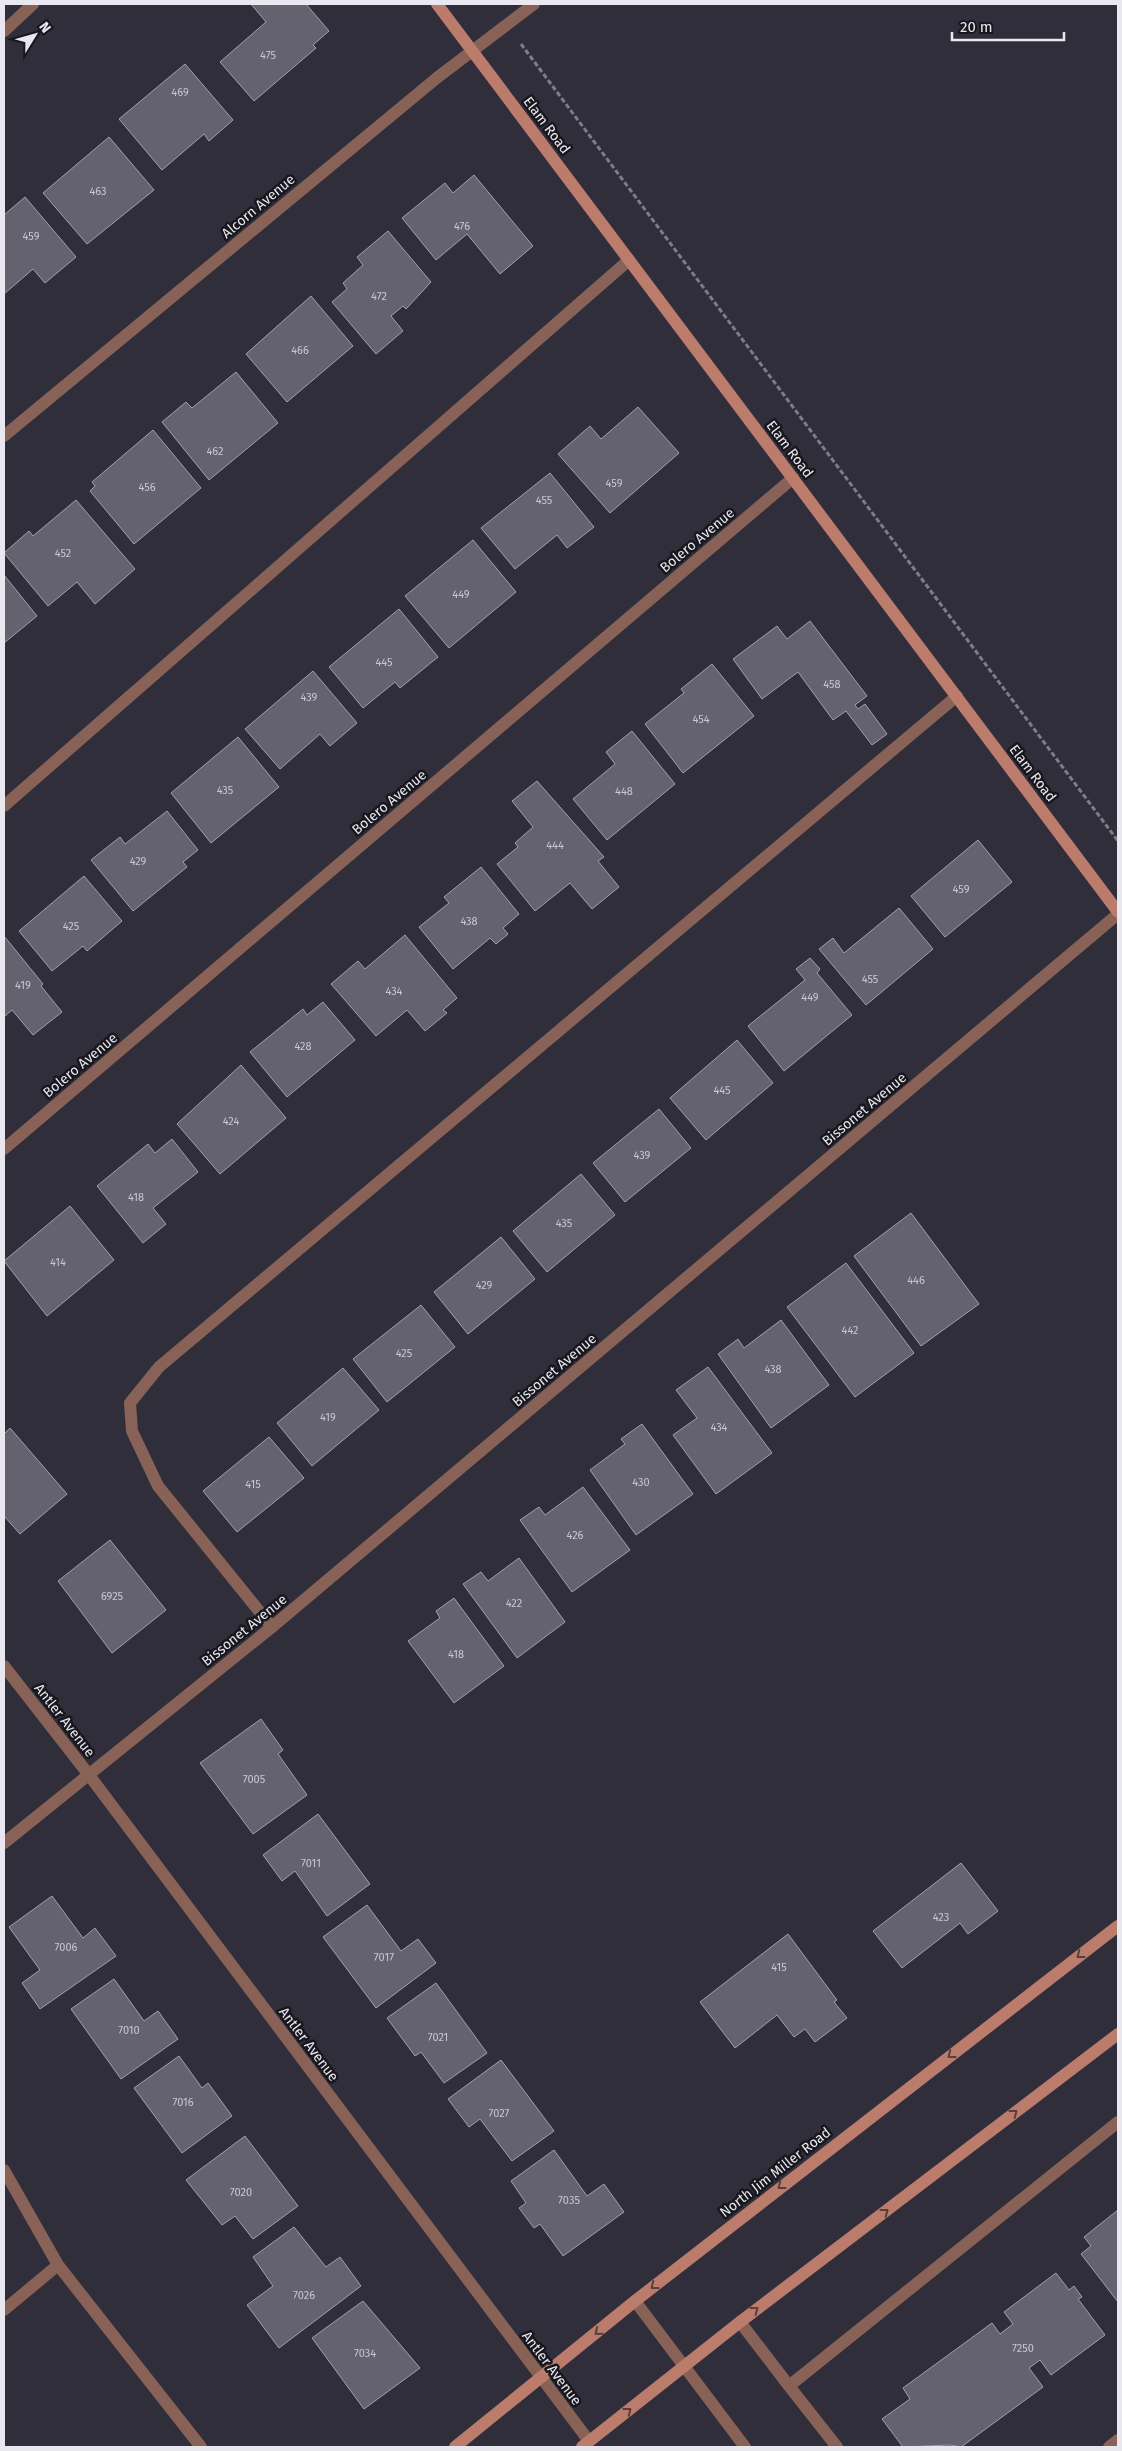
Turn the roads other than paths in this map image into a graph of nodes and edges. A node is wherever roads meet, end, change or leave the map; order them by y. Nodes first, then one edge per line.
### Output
1 (33, 4) edge
2 (437, 4) edge
3 (534, 4) edge
4 (4, 31) edge
5 (473, 51) junction
6 (629, 260) junction
7 (4, 436) edge
8 (793, 478) junction
9 (957, 696) junction
10 (4, 806) edge
11 (1118, 913) edge
12 (4, 1149) edge
13 (272, 1627) junction
14 (4, 1666) edge
15 (89, 1775) junction
16 (4, 1843) edge
17 (1118, 1926) edge
18 (1118, 2034) edge
19 (1118, 2122) edge
20 (4, 2170) edge
21 (58, 2265) junction
22 (635, 2301) junction
23 (4, 2310) edge
24 (740, 2322) junction
25 (685, 2366) junction
26 (542, 2378) junction
27 (789, 2386) junction
28 (1118, 2440) edge
29 (586, 2444) edge
30 (201, 2447) edge
31 (455, 2447) edge
32 (745, 2447) edge
33 (837, 2447) edge
34 (1109, 2447) edge

1 - 4 street
2 - 5 main road, Elam Road
3 - 5 street, Alcorn Avenue
5 - 6 main road, Elam Road
5 - 7 street, Alcorn Avenue
6 - 8 main road, Elam Road
6 - 10 street
8 - 9 main road, Elam Road
8 - 12 street, Bolero Avenue
9 - 11 main road, Elam Road
9 - 13 street
11 - 13 street, Bissonet Avenue
13 - 15 street, Bissonet Avenue
14 - 15 street, Antler Avenue
15 - 16 street, Bissonet Avenue
15 - 26 street, Antler Avenue
17 -> 22 main road, North Jim Miller Road
24 -> 18 main road
19 - 27 street
20 - 21 street
21 - 23 street
21 - 30 street
22 - 25 street
22 -> 26 main road, North Jim Miller Road
24 - 25 main road
24 - 27 street
29 -> 25 main road
25 - 32 street
26 - 29 street, Antler Avenue
26 - 31 main road, North Jim Miller Road
27 - 33 street
28 - 34 street

